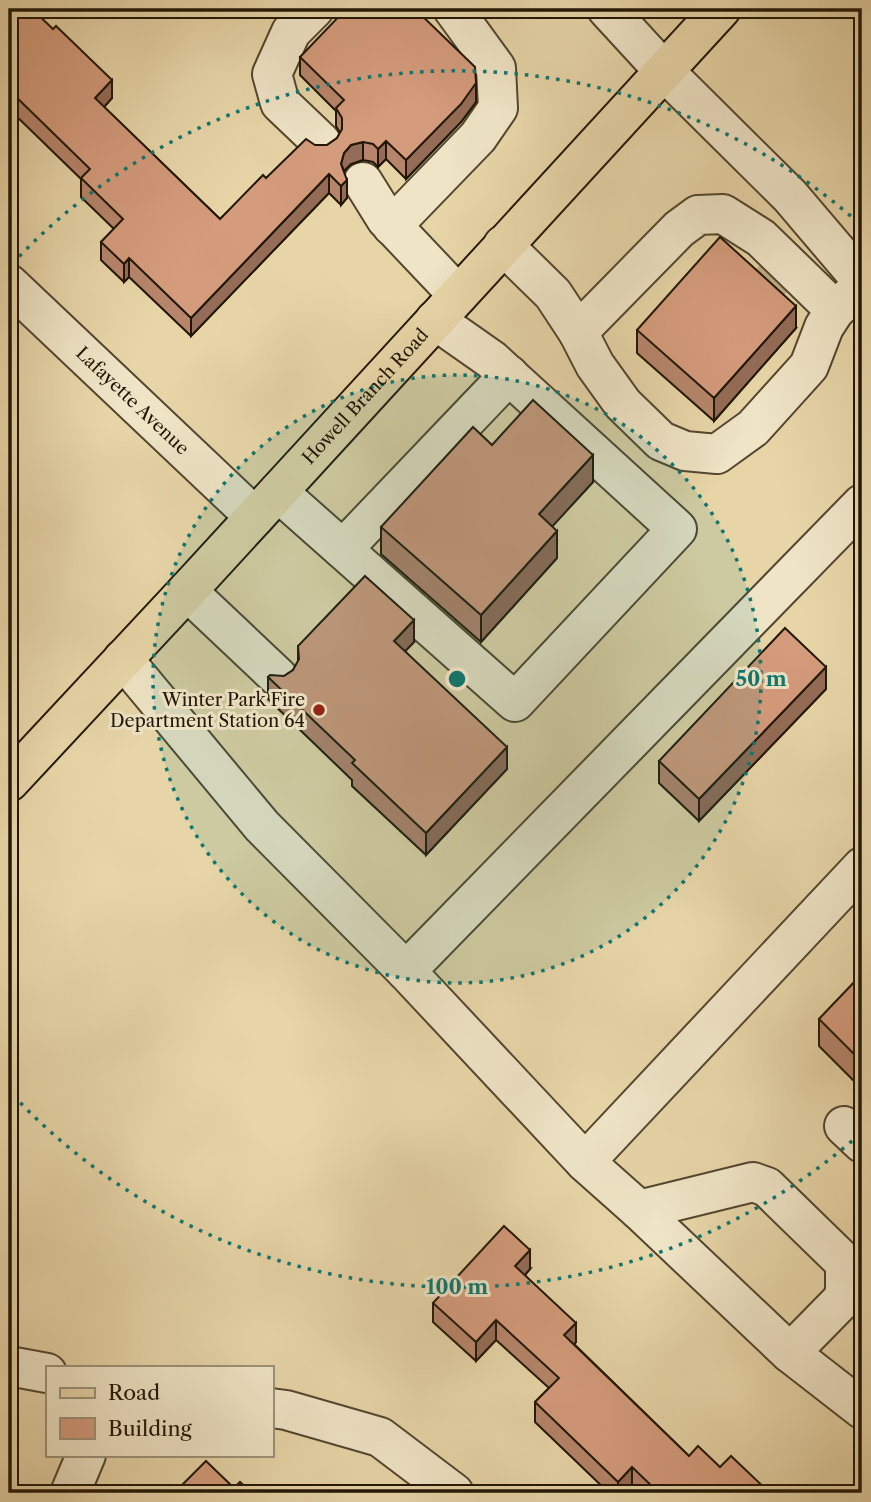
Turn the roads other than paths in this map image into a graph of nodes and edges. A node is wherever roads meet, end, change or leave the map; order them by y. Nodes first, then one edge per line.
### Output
1 (314, 9) edge
2 (453, 9) edge
3 (607, 9) edge
4 (722, 9) edge
5 (664, 71) junction
6 (321, 142) edge
7 (363, 182) dead end
8 (740, 224) junction
9 (392, 226) junction
10 (503, 245) junction
11 (756, 269) tunnel mouth
12 (9, 284) edge
13 (786, 301) edge
14 (846, 302) edge
15 (447, 307) junction
16 (578, 332) junction
17 (509, 375) junction
18 (266, 504) junction
19 (862, 504) edge
20 (342, 549) junction
21 (187, 591) junction
22 (123, 659) junction
23 (278, 677) edge
24 (9, 782) edge
25 (862, 867) edge
26 (406, 971) junction
27 (585, 1162) junction
28 (639, 1210) junction
29 (790, 1353) junction
30 (9, 1366) edge
31 (46, 1373) edge
32 (273, 1409) edge
33 (862, 1409) edge
34 (86, 1456) edge
35 (70, 1493) edge
36 (454, 1493) edge

1 - 6 street
2 - 9 street
3 - 5 street
4 - 5 main road, Howell Branch Road
5 - 10 main road, Howell Branch Road
5 - 14 street
7 - 9 street
8 - 11 street
8 - 14 street
8 - 16 street
9 - 15 street
10 - 15 main road, Howell Branch Road
10 - 16 street
12 - 18 street, Lafayette Avenue
13 - 14 street
14 - 16 street
15 - 17 street
15 - 18 main road, Howell Branch Road
17 - 20 street
17 - 20 street, Lafayette Avenue
18 - 20 street, Lafayette Avenue
18 - 21 main road, Howell Branch Road
19 - 26 street
21 - 22 main road, Howell Branch Road
21 - 23 street
22 - 24 main road, Howell Branch Road
22 - 26 street
25 - 27 street
26 - 27 street
27 - 28 street
28 - 29 street
28 - 29 street
29 - 33 street
30 - 31 street
32 - 36 street
34 - 35 street

